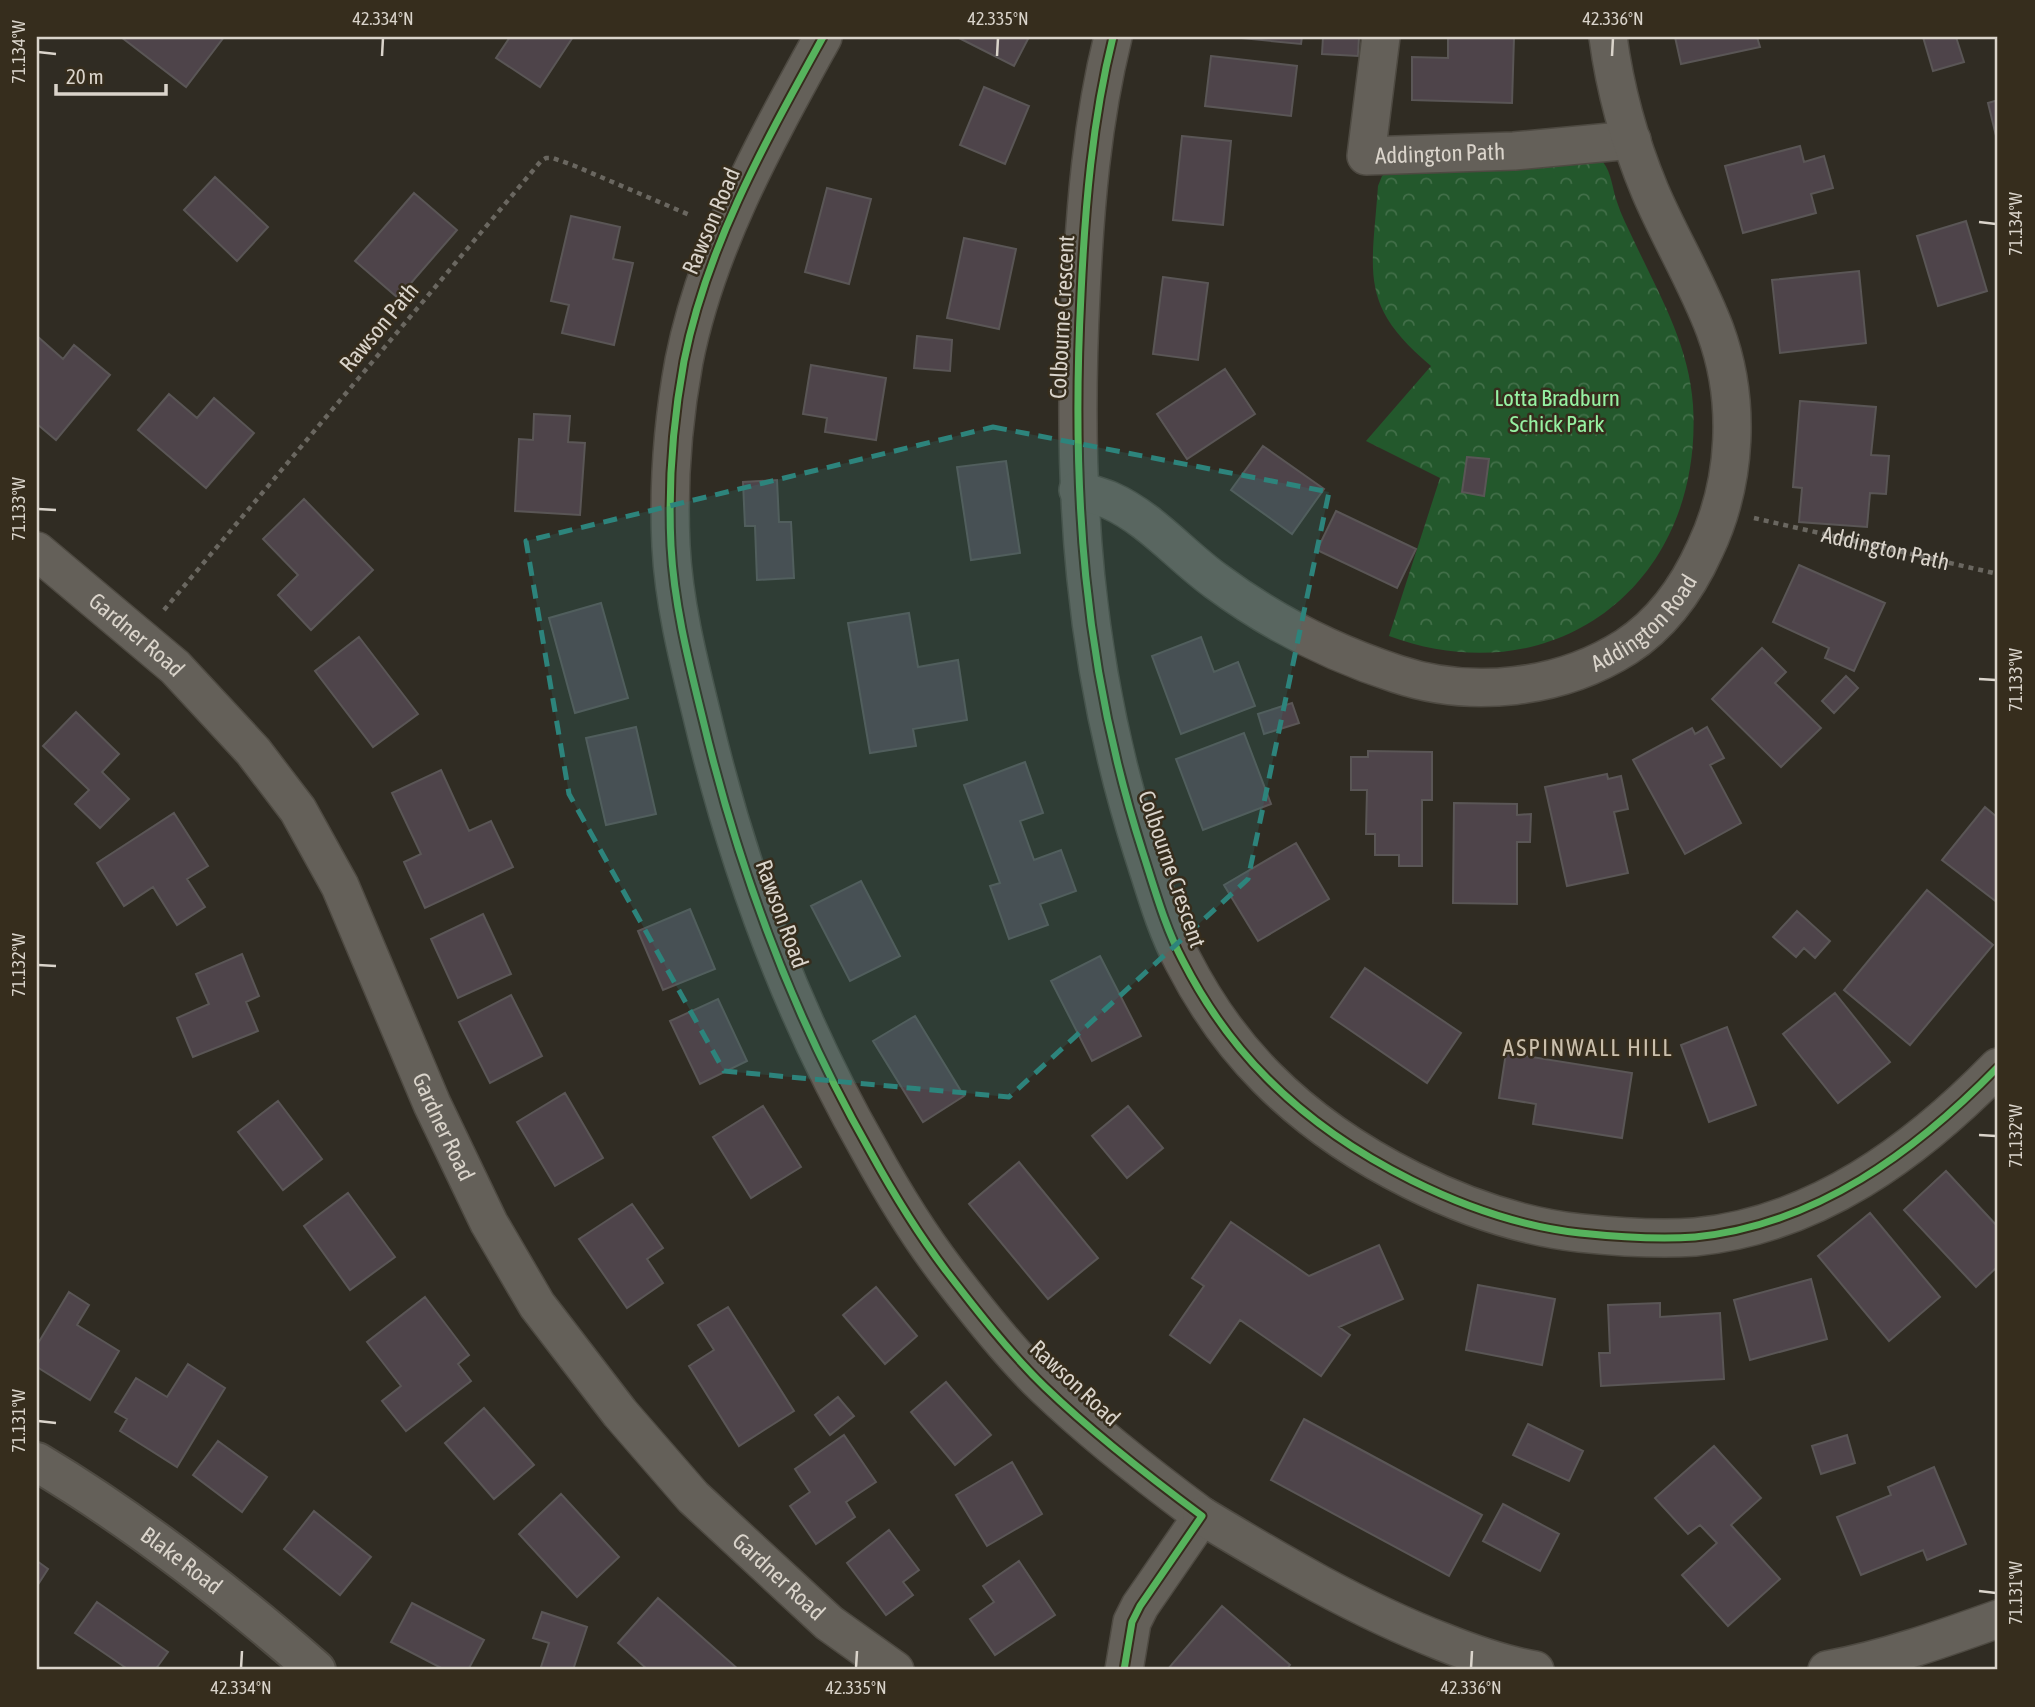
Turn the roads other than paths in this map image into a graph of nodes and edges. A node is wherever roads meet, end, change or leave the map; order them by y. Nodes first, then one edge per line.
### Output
1 (823, 37) edge
2 (1113, 37) edge
3 (1381, 37) edge
4 (1608, 37) edge
5 (1632, 140) junction
6 (1078, 490) junction
7 (37, 551) edge
8 (1998, 1067) edge
9 (37, 1462) edge
10 (1202, 1516) junction
11 (1998, 1619) edge
12 (316, 1670) edge
13 (895, 1670) edge
14 (1124, 1670) edge
15 (1535, 1670) edge
16 (1827, 1670) edge

1 - 10 street, Rawson Road
2 - 6 street, Colbourne Crescent
3 - 5 street, Addington Path
4 - 5 street, Addington Road
5 - 6 street, Addington Road
6 - 8 street, Colbourne Crescent
7 - 13 street, Gardner Road
9 - 12 street, Blake Road
10 - 14 street
10 - 15 street, Rawson Road
11 - 16 street

